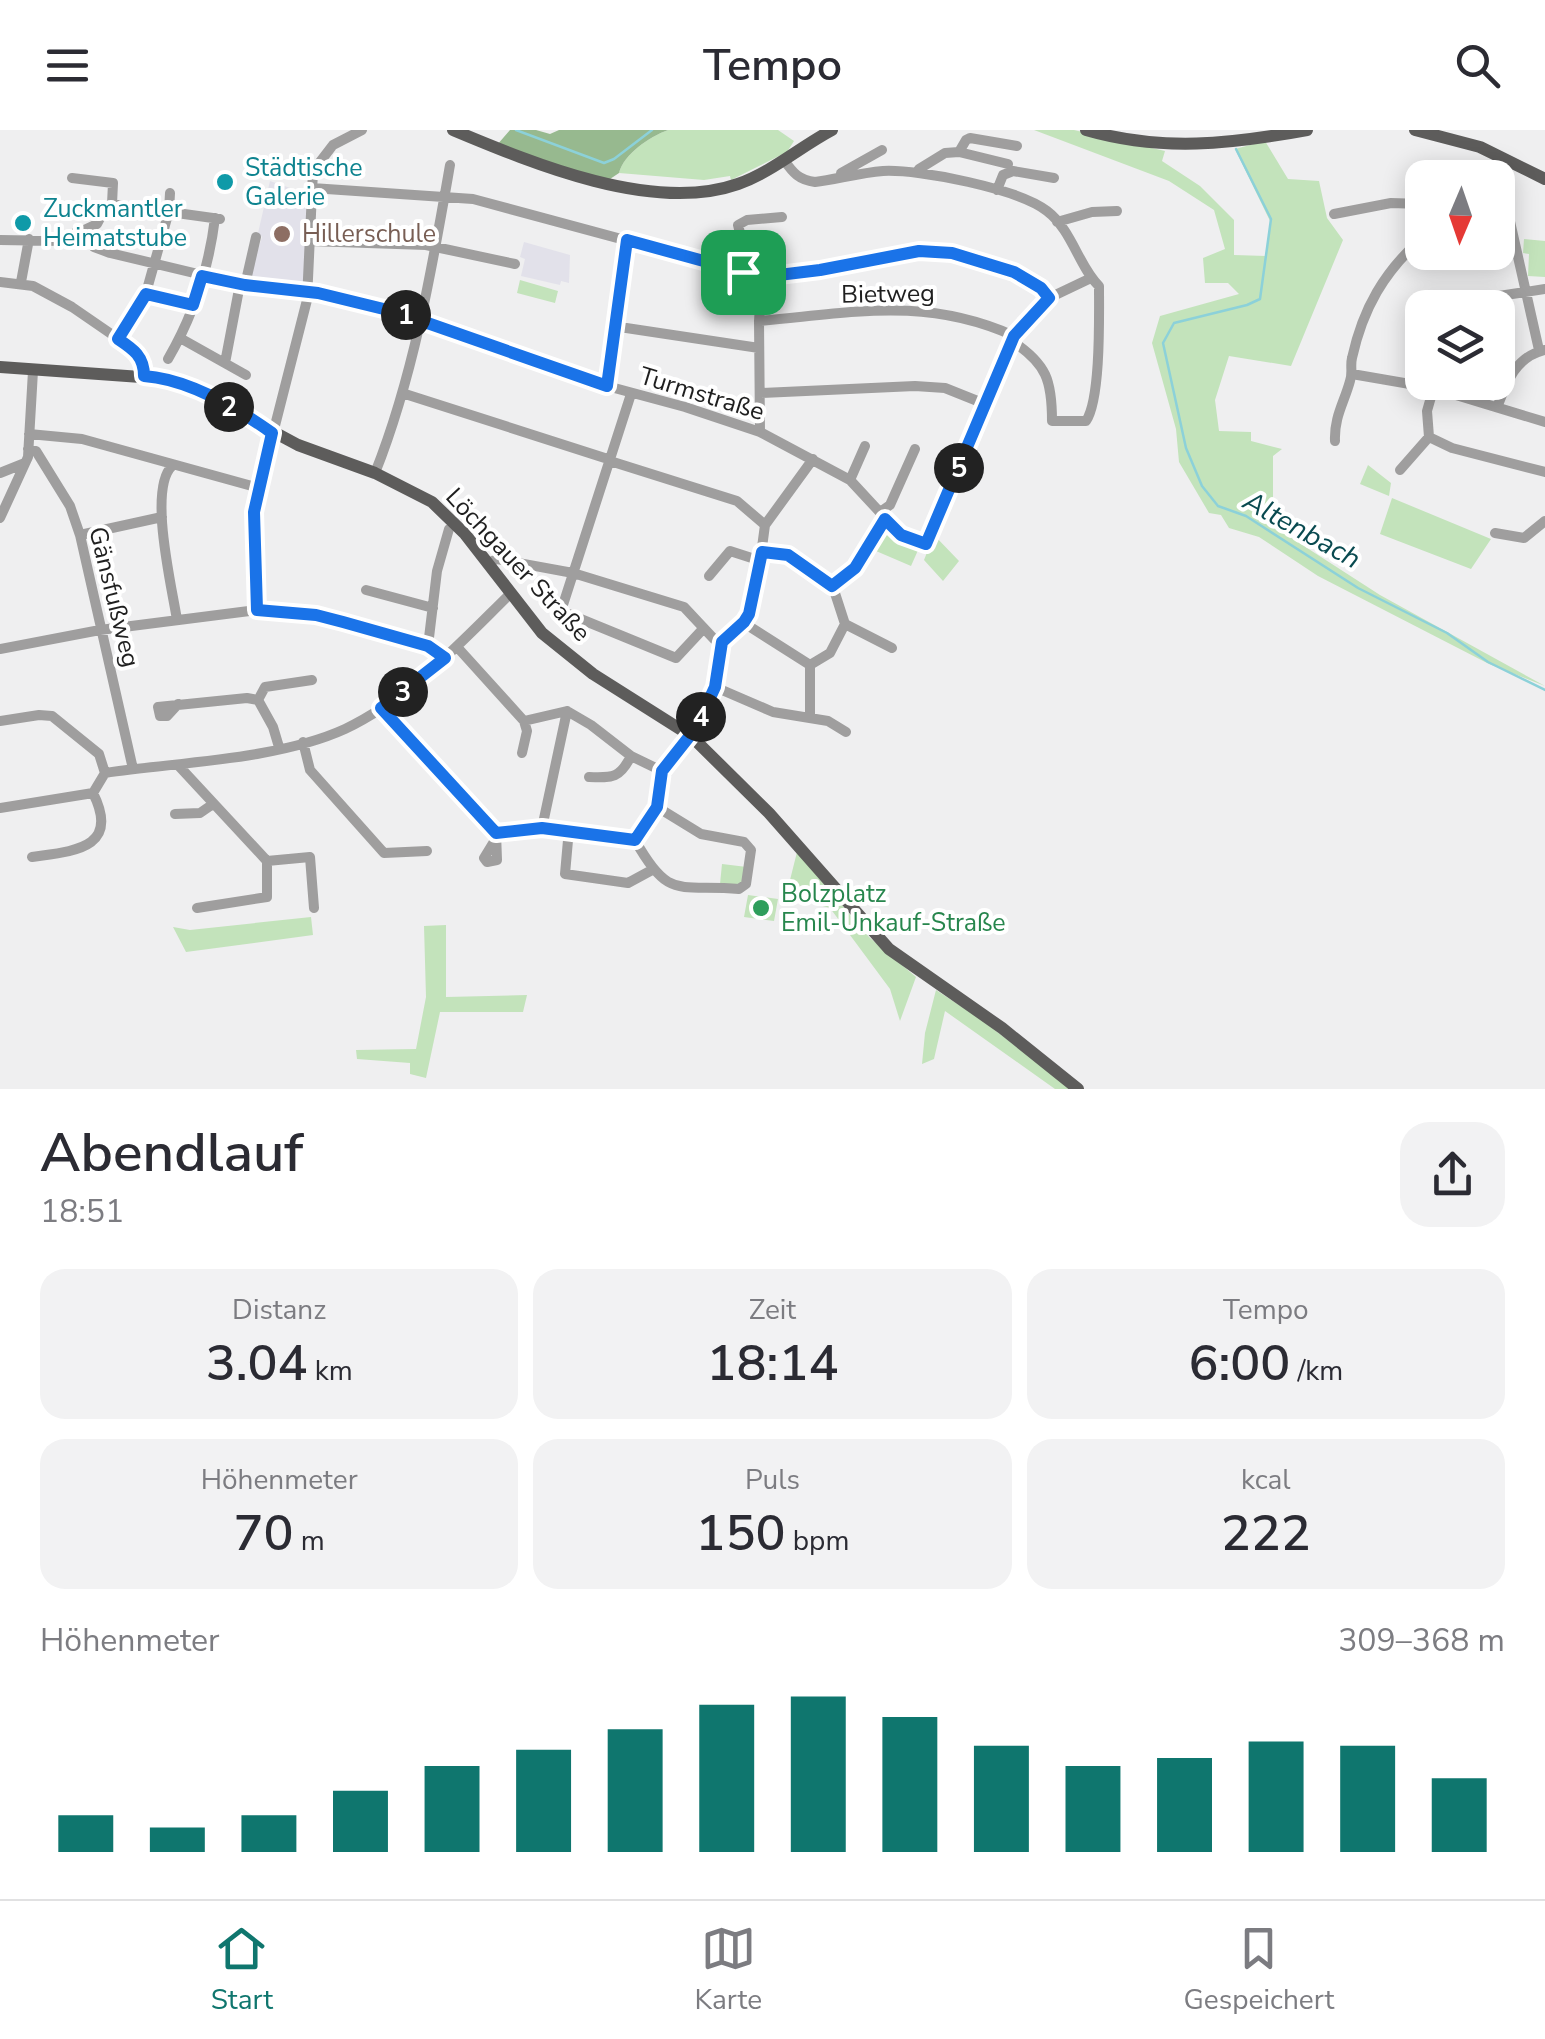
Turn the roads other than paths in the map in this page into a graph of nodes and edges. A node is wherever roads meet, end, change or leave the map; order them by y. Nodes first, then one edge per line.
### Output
1 (362, 130) edge
2 (454, 130) edge
3 (832, 130) edge
4 (1086, 130) edge
5 (1307, 130) edge
6 (1416, 130) edge
7 (335, 135) edge
8 (1017, 146) dead end
9 (882, 150) dead end
10 (959, 152) junction
11 (784, 160) junction
12 (450, 164) dead end
13 (1008, 164) dead end
14 (918, 173) junction
15 (72, 178) dead end
16 (842, 178) junction
17 (1054, 178) dead end
18 (1545, 178) edge
19 (312, 188) junction
20 (997, 190) junction
21 (170, 193) dead end
22 (444, 195) junction
23 (1405, 203) edge
24 (112, 204) junction
25 (169, 211) junction
26 (1116, 211) dead end
27 (1334, 214) dead end
28 (782, 217) dead end
29 (1057, 222) junction
30 (77, 231) junction
31 (256, 237) dead end
32 (29, 239) junction
33 (0, 240) edge
34 (309, 240) junction
35 (627, 240) junction
36 (1515, 241) edge
37 (434, 246) junction
38 (1405, 255) edge
39 (153, 264) junction
40 (515, 264) dead end
41 (743, 272) junction
42 (202, 276) junction
43 (762, 277) junction
44 (1091, 278) junction
45 (0, 282) edge
46 (21, 282) junction
47 (242, 284) junction
48 (1527, 289) junction
49 (1545, 289) edge
50 (307, 291) junction
51 (1515, 292) edge
52 (146, 294) junction
53 (1049, 298) junction
54 (193, 305) junction
55 (419, 320) junction
56 (758, 322) junction
57 (613, 326) junction
58 (180, 338) junction
59 (118, 339) junction
60 (1013, 339) junction
61 (759, 348) junction
62 (1542, 350) edge
63 (168, 359) dead end
64 (221, 361) junction
65 (0, 370) edge
66 (33, 371) junction
67 (1352, 374) junction
68 (144, 376) junction
69 (246, 376) dead end
70 (1405, 381) edge
71 (607, 386) junction
72 (632, 394) junction
73 (762, 394) junction
74 (400, 398) junction
75 (1430, 400) edge
76 (1480, 400) edge
77 (985, 404) junction
78 (1498, 406) junction
79 (280, 412) junction
80 (1545, 422) edge
81 (760, 432) junction
82 (272, 433) junction
83 (30, 434) junction
84 (1430, 436) junction
85 (1335, 441) dead end
86 (298, 445) junction
87 (865, 446) dead end
88 (914, 449) dead end
89 (28, 450) junction
90 (814, 459) junction
91 (610, 461) junction
92 (26, 463) junction
93 (172, 466) junction
94 (1400, 470) dead end
95 (1545, 472) edge
96 (375, 473) junction
97 (0, 474) edge
98 (850, 480) junction
99 (259, 488) junction
100 (882, 515) junction
101 (162, 516) junction
102 (0, 518) edge
103 (1545, 521) edge
104 (765, 525) junction
105 (449, 529) dead end
106 (1496, 533) dead end
107 (80, 535) junction
108 (762, 557) junction
109 (488, 563) junction
110 (573, 573) junction
111 (709, 576) dead end
112 (832, 586) junction
113 (366, 590) dead end
114 (510, 594) junction
115 (433, 608) junction
116 (257, 610) junction
117 (177, 620) junction
118 (744, 622) junction
119 (845, 624) junction
120 (704, 629) junction
121 (100, 630) junction
122 (722, 642) junction
123 (428, 646) junction
124 (458, 648) junction
125 (892, 648) dead end
126 (0, 649) edge
127 (445, 658) junction
128 (810, 665) junction
129 (312, 680) dead end
130 (715, 687) junction
131 (258, 700) junction
132 (178, 704) dead end
133 (381, 708) junction
134 (567, 711) junction
135 (810, 717) junction
136 (0, 721) edge
137 (524, 721) junction
138 (846, 732) dead end
139 (690, 736) junction
140 (303, 742) junction
141 (278, 747) junction
142 (522, 753) dead end
143 (631, 756) junction
144 (178, 765) junction
145 (133, 769) junction
146 (662, 771) junction
147 (105, 773) junction
148 (589, 777) dead end
149 (93, 793) junction
150 (213, 804) junction
151 (657, 807) junction
152 (0, 808) edge
153 (174, 814) dead end
154 (542, 828) junction
155 (569, 829) junction
156 (635, 840) junction
157 (427, 851) dead end
158 (32, 856) dead end
159 (267, 861) junction
160 (652, 870) junction
161 (198, 908) dead end
162 (314, 908) dead end
163 (1078, 1089) edge

1 - 7 street
2 - 11 main road
3 - 11 main road
4 - 5 main road
6 - 18 main road
7 - 19 street
8 - 10 street
9 - 16 street
10 - 13 street
10 - 14 street
11 - 16 street
12 - 22 street
14 - 16 street
14 - 20 street
15 - 24 street
17 - 20 street
19 - 22 street
19 - 34 street
20 - 29 street
21 - 25 street
22 - 35 street
22 - 37 street
23 - 27 street
24 - 25 street
24 - 30 street
25 - 39 street
25 - 42 street
26 - 29 street
28 - 41 street
29 - 44 street
30 - 32 street
30 - 39 street, Turmstraße
31 - 47 street
32 - 33 street
32 - 46 street
34 - 37 street
34 - 50 street
35 - 41 street
35 - 57 street
36 - 48 street
37 - 40 street
37 - 55 street
38 - 67 street
39 - 42 street, Turmstraße
39 - 52 street
41 - 43 street
42 - 47 street, Turmstraße
42 - 54 street
43 - 53 street
43 - 56 street
44 - 53 street
44 - 60 street, Bietweg
45 - 46 street
46 - 59 street
47 - 50 street, Turmstraße
47 - 64 street
48 - 49 street
48 - 51 street
48 - 62 street
50 - 55 street, Turmstraße
50 - 79 street
52 - 54 street
52 - 59 street
53 - 60 street
54 - 58 street
55 - 71 street, Turmstraße
55 - 74 street
56 - 60 street, Bietweg
56 - 61 street
57 - 61 street
57 - 71 street
58 - 63 street
58 - 64 street
59 - 68 street
60 - 77 street
61 - 73 street
62 - 78 street
64 - 69 street
65 - 66 main road, Löchgauer Straße
66 - 68 main road, Löchgauer Straße
66 - 83 street
67 - 70 street
67 - 85 street
68 - 82 main road, Löchgauer Straße
71 - 72 street, Turmstraße
72 - 81 street, Turmstraße
72 - 91 street
73 - 77 street
73 - 81 street
74 - 91 street
74 - 96 street
75 - 84 street
76 - 78 street
77 - 100 street, Turmstraße
78 - 80 street
79 - 82 street
79 - 86 street
81 - 90 street, Turmstraße
82 - 86 main road, Löchgauer Straße
82 - 99 street
83 - 89 street
83 - 93 street
84 - 94 street
84 - 95 street
86 - 96 main road, Löchgauer Straße
87 - 98 street
88 - 100 street
89 - 92 street
89 - 107 street, Gänsfußweg
90 - 98 street, Turmstraße
90 - 104 street
91 - 104 street
91 - 110 street
92 - 97 street
92 - 102 street
93 - 99 street
93 - 101 street
96 - 109 main road, Löchgauer Straße
98 - 100 street, Turmstraße
99 - 116 street
100 - 112 street
101 - 107 street
101 - 117 street
103 - 106 street
104 - 108 street
105 - 115 street
107 - 121 street, Gänsfußweg
108 - 111 street
108 - 112 street
108 - 118 street
109 - 110 street
109 - 114 main road, Löchgauer Straße
110 - 120 street
110 - 120 street
112 - 119 street
113 - 115 street
114 - 124 street
114 - 139 main road, Löchgauer Straße
115 - 123 street
116 - 117 street
116 - 123 street
117 - 121 street
118 - 122 street
118 - 128 street
119 - 125 street
119 - 128 street
120 - 122 street
121 - 126 street
121 - 145 street, Gänsfußweg
122 - 130 street
123 - 127 street
124 - 127 street
124 - 137 street
127 - 133 street
128 - 135 street
129 - 131 street
130 - 135 street
130 - 139 street
131 - 132 street
131 - 141 street
133 - 140 street
133 - 154 street
134 - 137 street
134 - 143 street
134 - 154 street
135 - 138 street
136 - 147 street
137 - 142 street
139 - 146 street
139 - 163 main road, Löchgauer Straße
140 - 141 street
140 - 157 street
141 - 144 street
143 - 146 street
143 - 148 street
144 - 145 street
144 - 150 street
145 - 147 street
146 - 151 street
147 - 149 street
149 - 152 street
149 - 158 street
150 - 153 street
150 - 159 street
151 - 156 street
151 - 160 street
154 - 155 street
155 - 156 street
155 - 160 street
156 - 160 street
159 - 161 street
159 - 162 street

